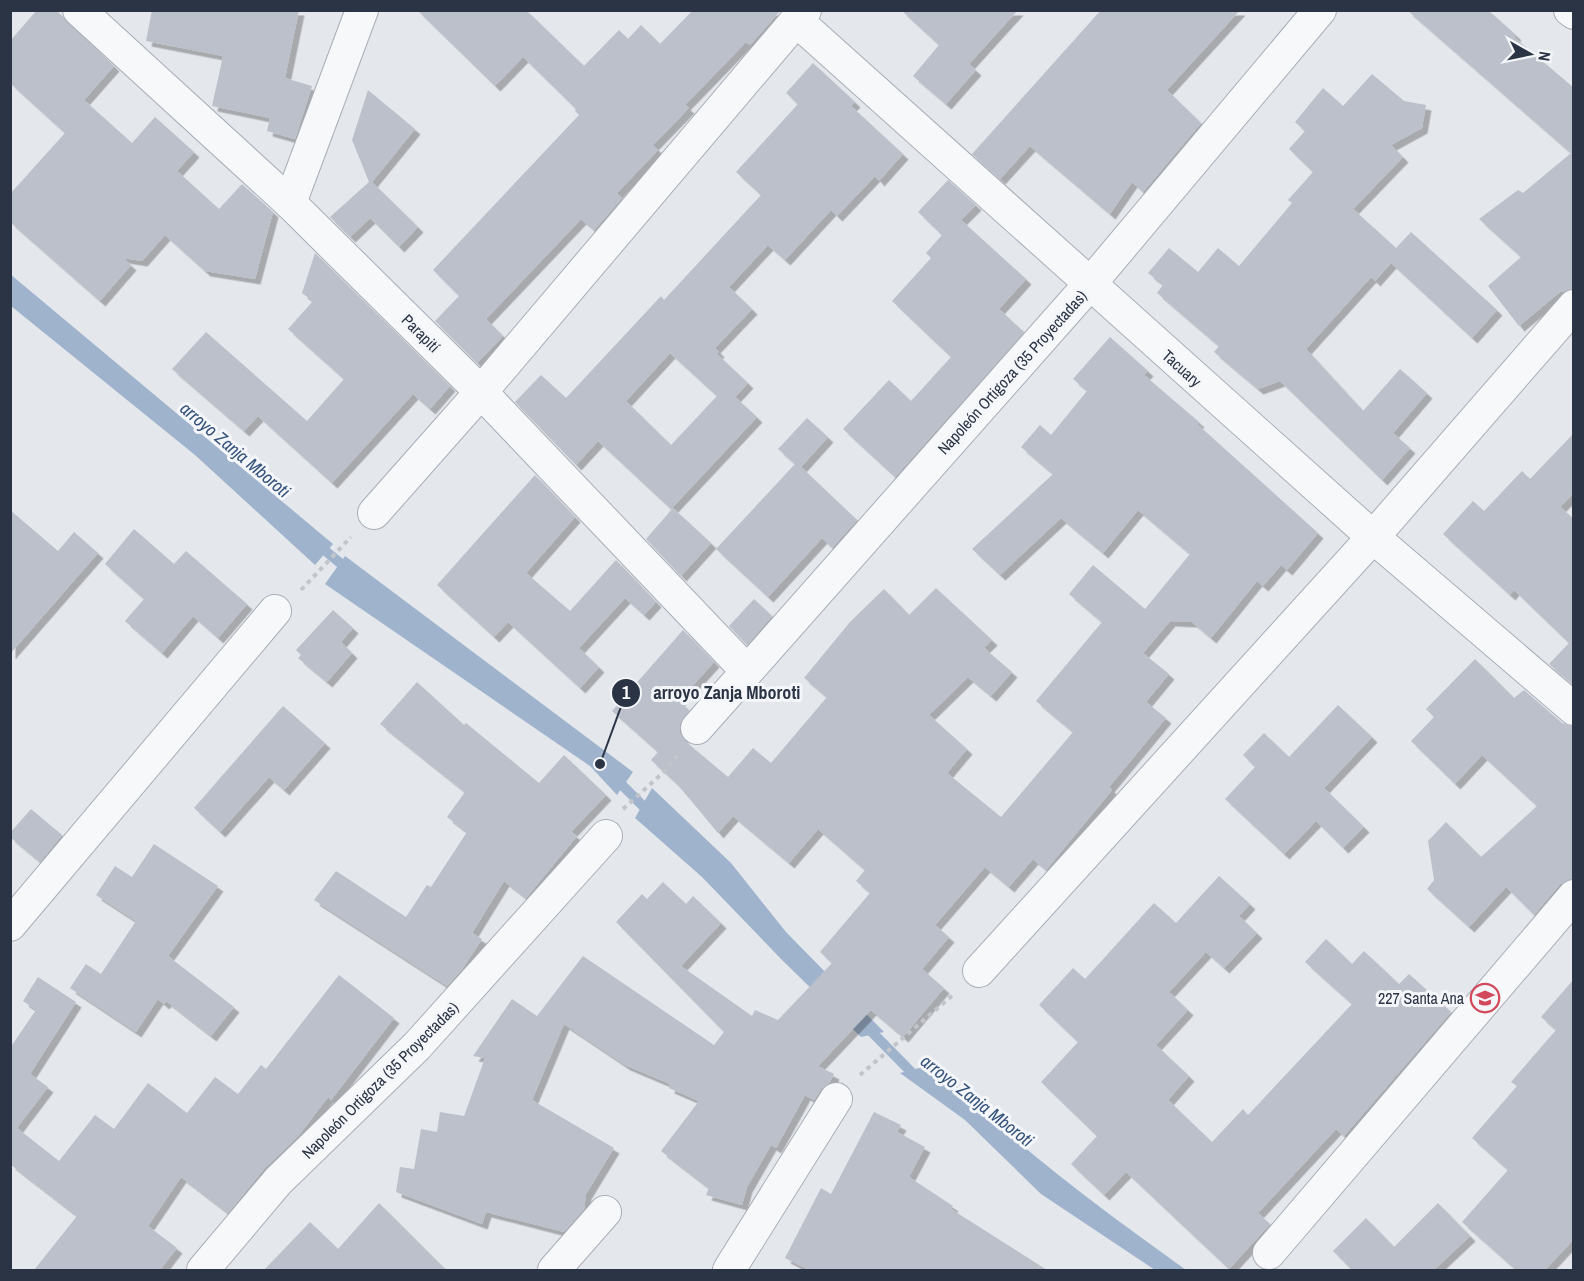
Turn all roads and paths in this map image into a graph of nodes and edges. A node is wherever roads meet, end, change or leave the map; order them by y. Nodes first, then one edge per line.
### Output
1 (79, 10) edge
2 (362, 10) edge
3 (1320, 10) edge
4 (800, 15) edge
5 (290, 203) junction
6 (1089, 285) junction
7 (1574, 306) edge
8 (481, 392) junction
9 (374, 513) dead end
10 (1372, 537) junction
11 (344, 544) dead end
12 (306, 587) dead end
13 (274, 611) dead end
14 (747, 671) junction
15 (1574, 709) edge
16 (697, 728) dead end
17 (665, 771) dead end
18 (614, 824) joint
19 (1574, 896) edge
20 (10, 925) edge
21 (979, 971) joint
22 (868, 1066) dead end
23 (836, 1099) dead end
24 (605, 1212) dead end
25 (1269, 1253) dead end
26 (203, 1270) edge
27 (554, 1270) edge
28 (729, 1270) edge

1 - 5 street, Parapití
2 - 5 street
3 - 6 street, Napoleón Ortigoza (35 Proyectadas)
4 - 6 street, Tacuary
4 - 8 street
5 - 8 street, Parapití
6 - 10 street, Tacuary
6 - 14 street, Napoleón Ortigoza (35 Proyectadas)
7 - 10 street
8 - 9 street
8 - 14 street, Parapití
10 - 15 street, Tacuary
10 - 21 street
11 - 12 path
13 - 20 street
14 - 16 street, Napoleón Ortigoza (35 Proyectadas)
17 - 18 path
18 - 26 street, Napoleón Ortigoza (35 Proyectadas)
19 - 25 street
21 - 22 path
23 - 28 street
24 - 27 street

